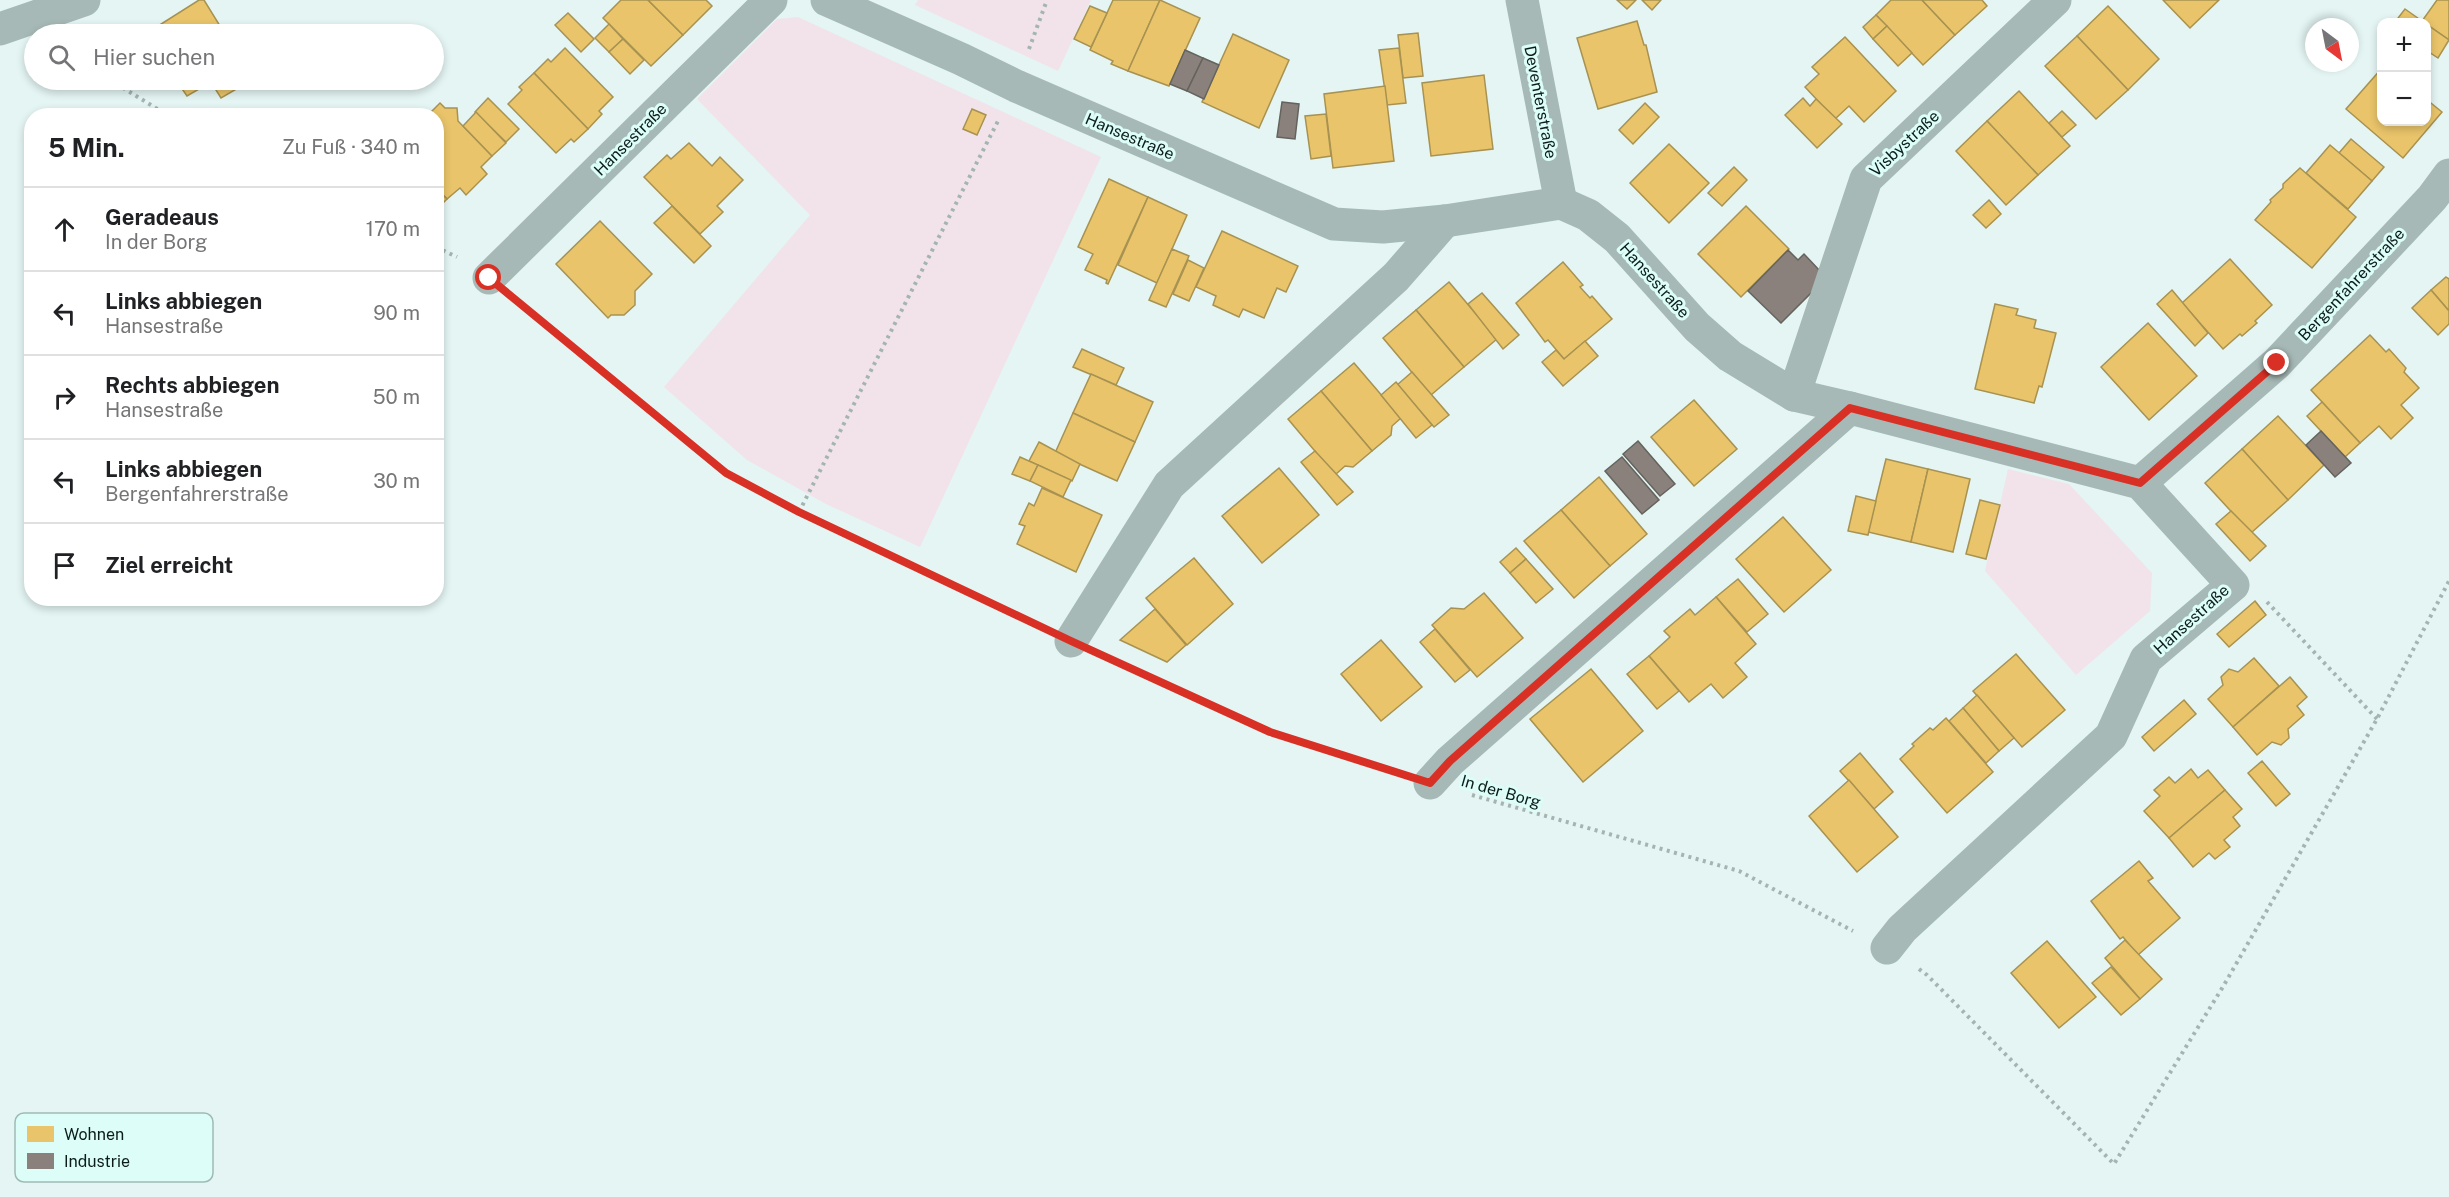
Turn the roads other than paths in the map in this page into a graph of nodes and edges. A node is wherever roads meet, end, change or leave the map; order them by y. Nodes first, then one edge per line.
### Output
1 (84, 0) edge
2 (771, 0) edge
3 (827, 0) edge
4 (1522, 0) edge
5 (2055, 0) edge
6 (0, 29) edge
7 (2449, 175) edge
8 (1561, 203) junction
9 (1445, 221) junction
10 (489, 278) road end
11 (1794, 395) junction
12 (1850, 408) junction
13 (2140, 483) junction
14 (1071, 641) road end
15 (1430, 783) road end
16 (1887, 948) road end

1 - 6 street
2 - 10 street, Hansestraße
3 - 9 street, Hansestraße
4 - 8 street, Deventerstraße
5 - 11 street, Visbystraße
7 - 13 street, Bergenfahrerstraße
8 - 9 street, Hansestraße
8 - 11 street, Hansestraße
9 - 14 street
11 - 12 street, Hansestraße
12 - 13 street, Hansestraße
12 - 15 street
13 - 16 street, Hansestraße

